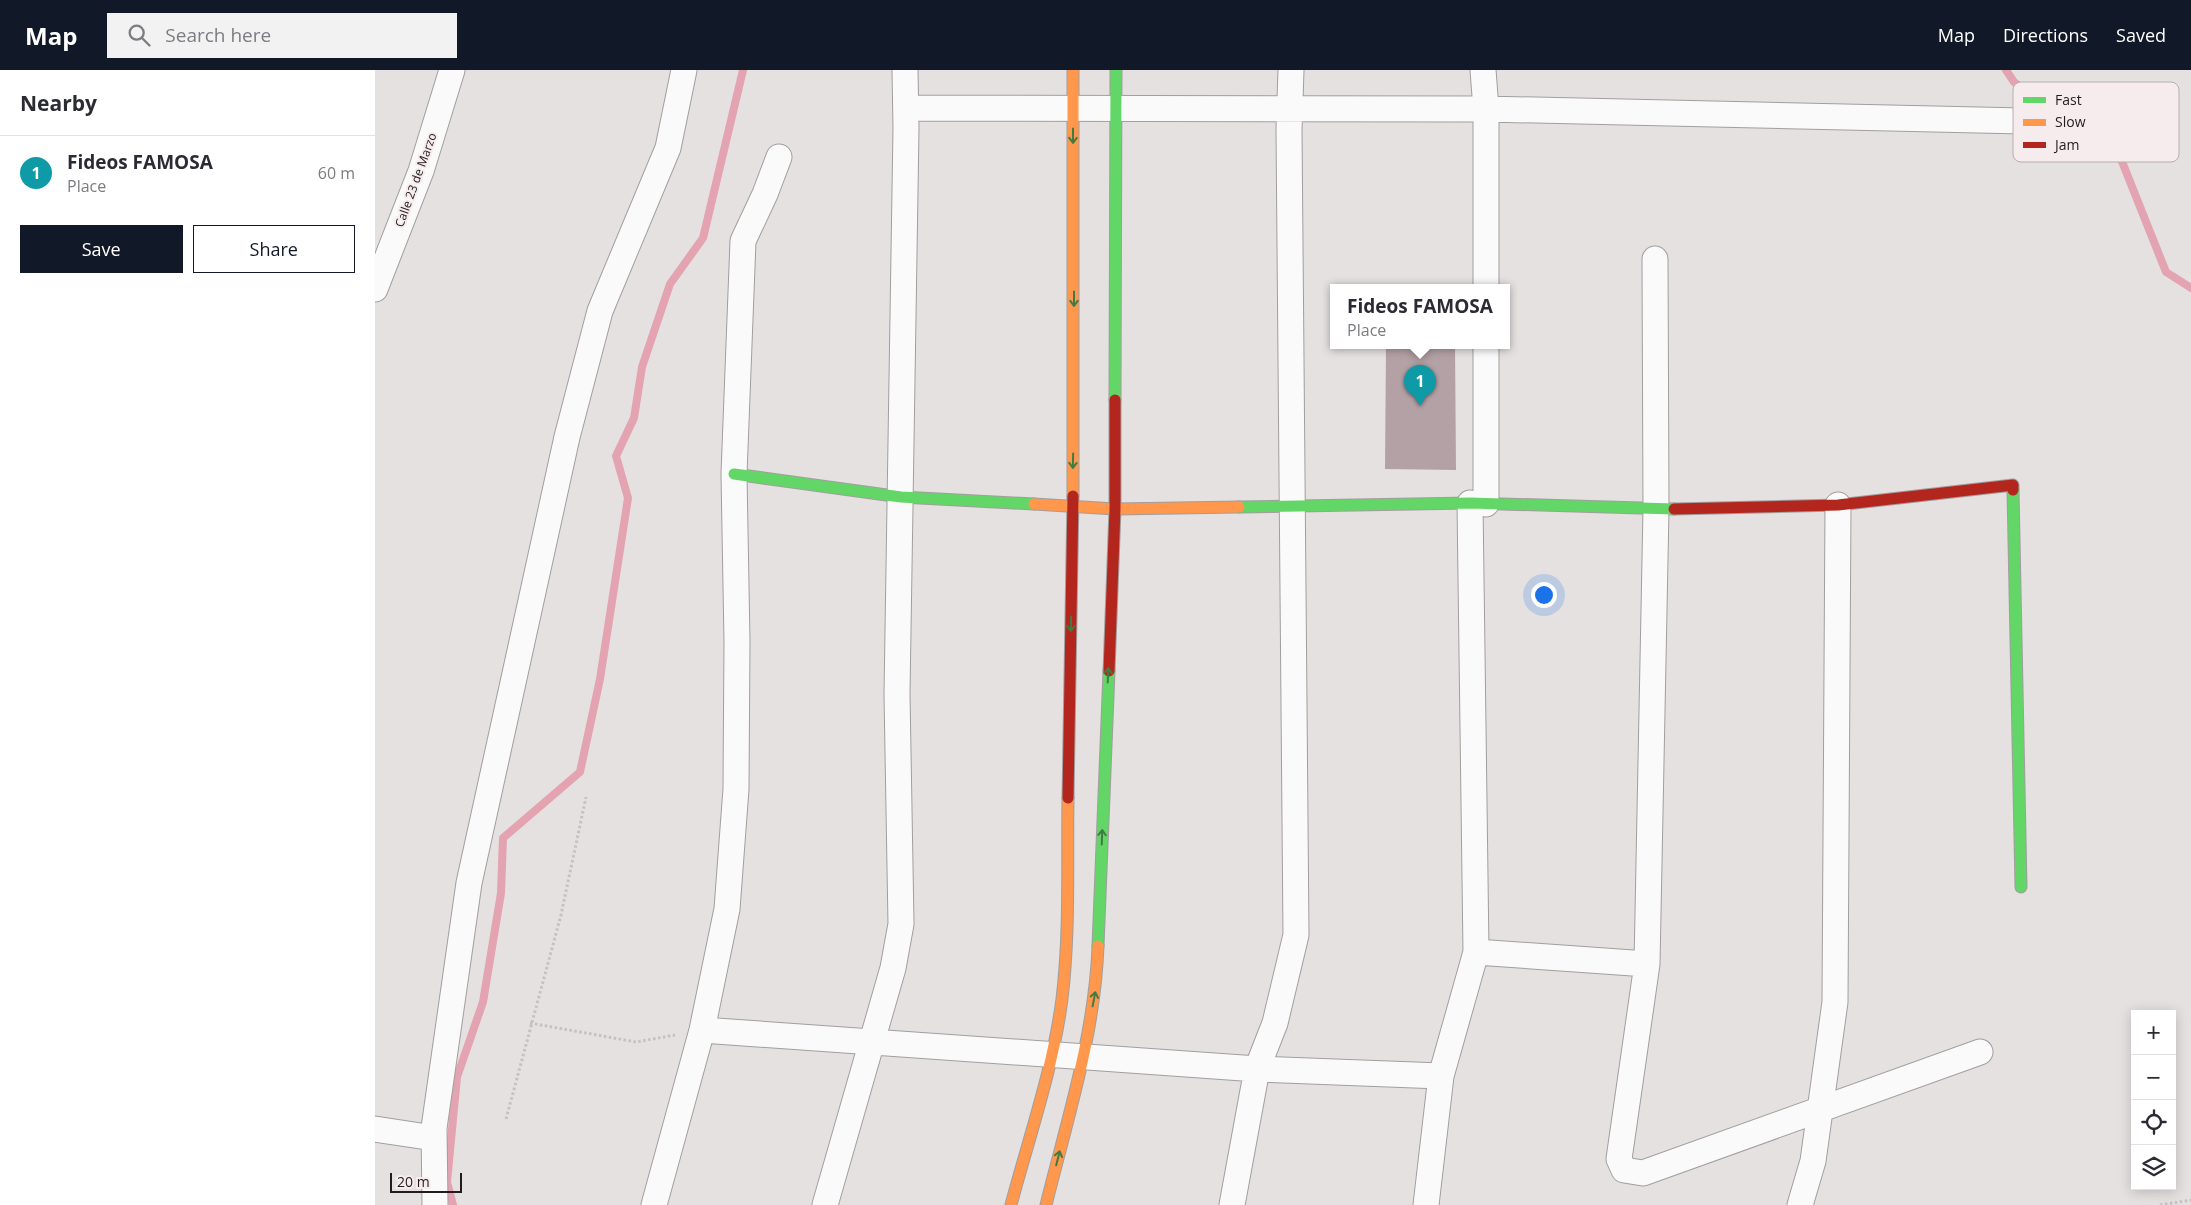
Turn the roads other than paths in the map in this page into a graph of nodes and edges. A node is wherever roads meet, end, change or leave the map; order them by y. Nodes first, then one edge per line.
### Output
1 (452, 70) edge
2 (685, 70) edge
3 (905, 70) edge
4 (1073, 70) edge
5 (1116, 70) edge
6 (1291, 70) edge
7 (1483, 70) edge
8 (906, 108) junction
9 (1073, 108) junction
10 (1116, 108) junction
11 (1290, 109) junction
12 (1486, 109) junction
13 (2013, 121) edge
14 (779, 157) dead end
15 (1655, 259) dead end
16 (1486, 284) edge
17 (375, 289) edge
18 (1486, 349) edge
19 (734, 474) junction
20 (901, 497) junction
21 (1478, 504) junction
22 (1838, 505) junction
23 (1073, 507) junction
24 (1292, 507) junction
25 (1115, 509) junction
26 (1656, 510) junction
27 (2021, 888) dead end
28 (1476, 952) junction
29 (1647, 964) junction
30 (702, 1030) junction
31 (873, 1042) junction
32 (1980, 1052) dead end
33 (1052, 1054) junction
34 (1083, 1057) junction
35 (1257, 1069) junction
36 (1441, 1076) junction
37 (1820, 1110) junction
38 (375, 1129) edge
39 (434, 1138) junction
40 (435, 1205) edge
41 (653, 1205) edge
42 (825, 1205) edge
43 (1011, 1205) edge
44 (1046, 1205) edge
45 (1232, 1205) edge
46 (1426, 1205) edge
47 (1800, 1205) edge

1 - 17 street, Calle 23 de Marzo
2 - 39 street
3 - 8 street
4 - 9 main road
5 - 10 main road
6 - 11 street
7 - 12 street
8 - 9 street
8 - 20 street
9 - 10 street
9 -> 23 main road
10 - 11 street
10 - 25 main road
11 - 12 street
11 - 24 street
12 - 13 street
12 - 16 street
14 - 19 street
15 - 26 street
18 - 21 street
19 - 20 main road
19 - 30 street
20 - 23 main road
20 - 31 street
21 - 24 main road
21 - 26 main road
21 - 28 street
22 - 26 main road
22 - 27 main road
22 - 37 street
23 - 25 main road
23 -> 33 main road
24 - 25 main road
24 - 35 street
34 -> 25 main road
26 - 29 street
28 - 29 street
28 - 36 street
29 - 37 street
30 - 31 street
30 - 41 street
31 - 33 street
31 - 42 street
32 - 37 street
33 - 34 street
33 - 43 main road
34 - 35 street
44 -> 34 main road
35 - 36 street
35 - 45 street
36 - 46 street
37 - 47 street
38 - 39 street
39 - 40 street

